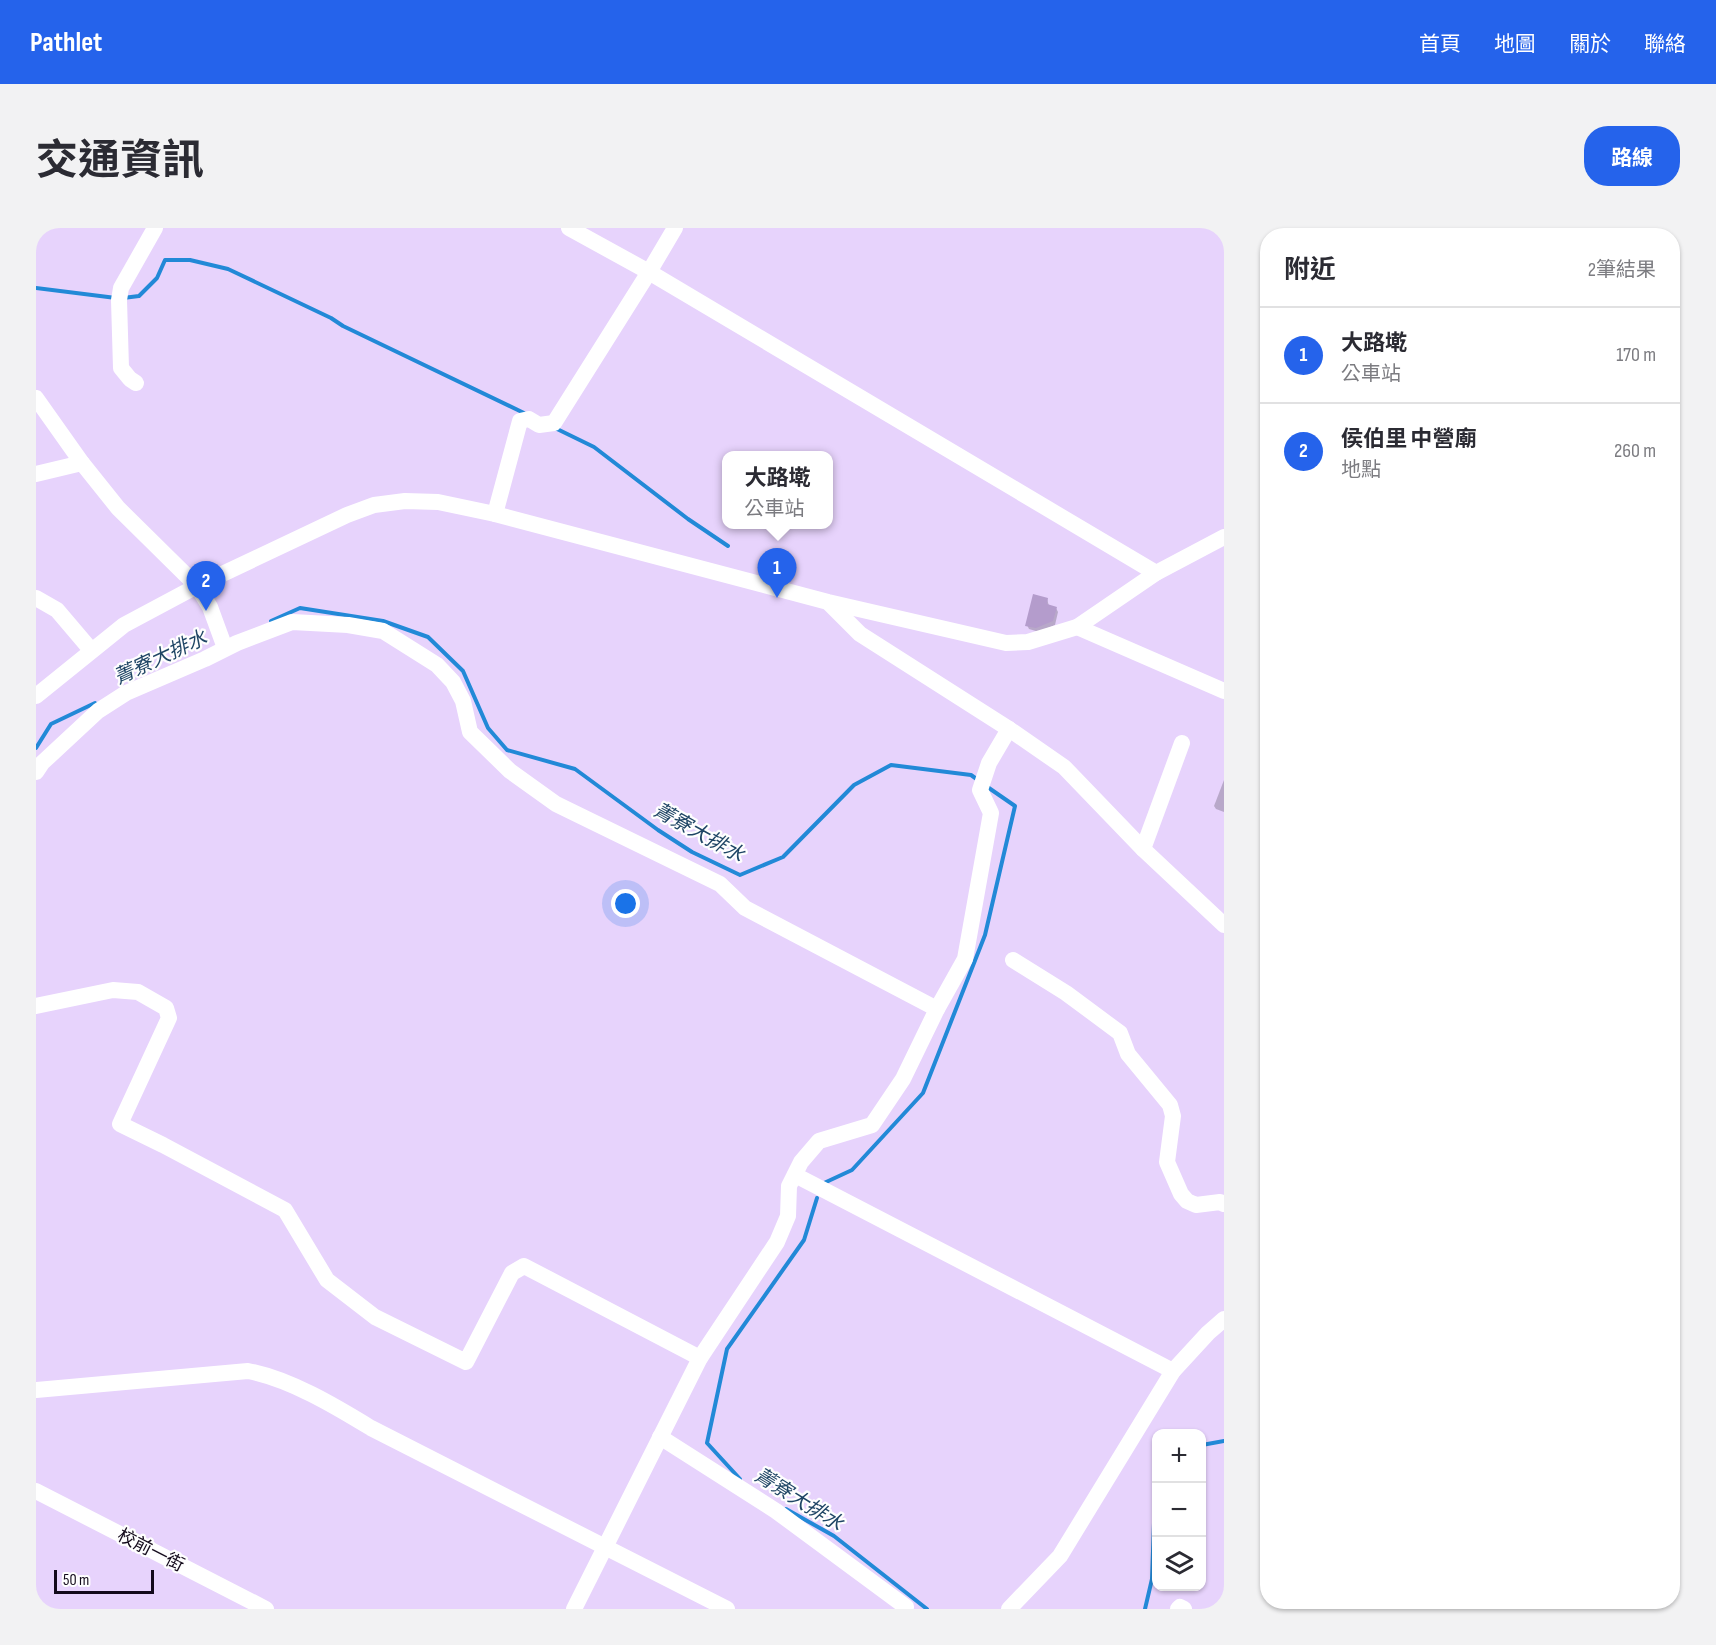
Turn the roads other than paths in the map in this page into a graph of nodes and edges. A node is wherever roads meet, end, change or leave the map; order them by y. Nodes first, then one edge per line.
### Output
1 (155, 228) edge
2 (569, 228) edge
3 (675, 228) edge
4 (649, 272) junction
5 (136, 383) dead end
6 (36, 398) edge
7 (82, 463) junction
8 (36, 474) edge
9 (495, 514) junction
10 (1224, 537) edge
11 (1156, 573) junction
12 (196, 586) junction
13 (36, 598) edge
14 (828, 602) junction
15 (1077, 627) junction
16 (225, 647) junction
17 (92, 650) junction
18 (1224, 691) edge
19 (36, 696) edge
20 (1009, 729) junction
21 (1182, 743) dead end
22 (36, 772) edge
23 (1143, 849) junction
24 (1224, 925) edge
25 (1013, 960) dead end
26 (36, 1006) edge
27 (937, 1010) junction
28 (795, 1174) junction
29 (1224, 1204) edge
30 (1224, 1319) edge
31 (700, 1358) junction
32 (1173, 1371) junction
33 (36, 1390) edge
34 (660, 1437) junction
35 (36, 1491) edge
36 (606, 1546) junction
37 (266, 1609) edge
38 (574, 1609) edge
39 (727, 1609) edge
40 (905, 1609) edge
41 (1009, 1609) edge
42 (1178, 1609) edge
43 (1184, 1609) edge

1 - 5 street
2 - 4 street
3 - 4 street
4 - 9 street
4 - 11 street
6 - 7 street
7 - 8 street
7 - 12 street
9 - 12 street
9 - 14 street
10 - 11 street
11 - 15 street
12 - 16 street
12 - 17 street
13 - 17 street
14 - 15 street
14 - 20 street
15 - 18 street
16 - 22 street
16 - 27 street
17 - 19 street
20 - 23 street
20 - 27 street
21 - 23 street
23 - 24 street
25 - 29 street
26 - 31 street
27 - 28 street
28 - 31 street
28 - 32 street
30 - 32 street
31 - 34 street
32 - 41 street
33 - 36 street
34 - 36 street
34 - 40 street
35 - 37 street, 校前一街
36 - 38 street
36 - 39 street
42 - 43 street

